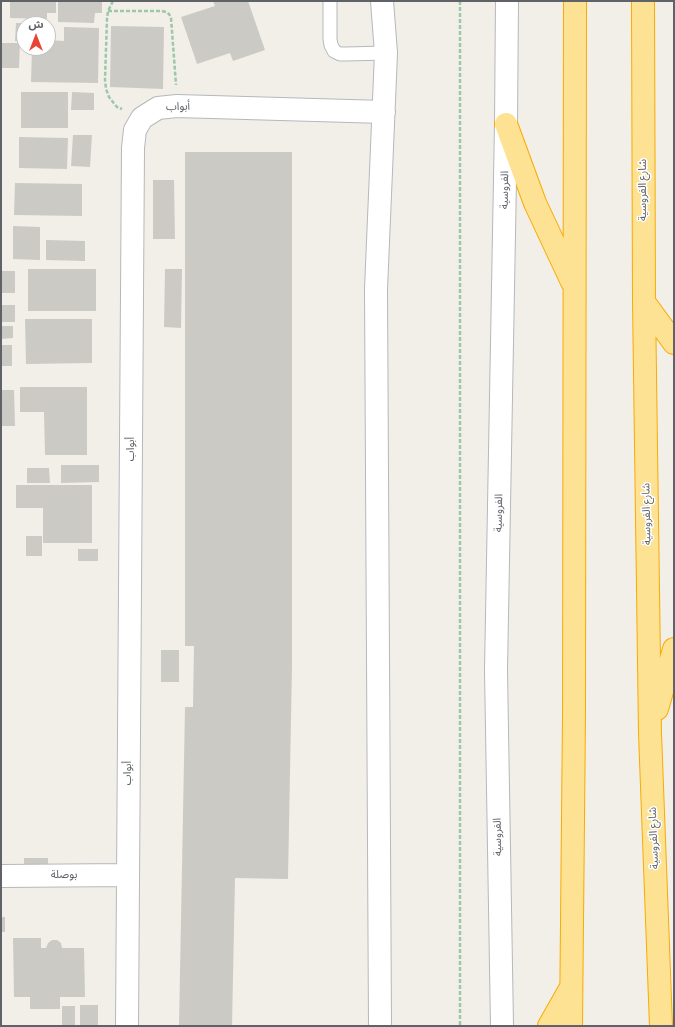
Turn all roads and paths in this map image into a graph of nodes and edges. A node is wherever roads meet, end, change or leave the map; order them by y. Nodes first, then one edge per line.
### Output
1 (113, 1) edge
2 (330, 1) edge
3 (460, 1) edge
4 (575, 1) edge
5 (643, 1) edge
6 (384, 4) edge
7 (507, 5) edge
8 (108, 11) junction
9 (386, 53) junction
10 (177, 106) junction
11 (384, 112) junction
12 (142, 118) junction
13 (506, 124) junction
14 (574, 285) junction
15 (644, 302) junction
16 (674, 343) edge
17 (674, 649) edge
18 (650, 733) junction
19 (127, 875) junction
20 (1, 876) edge
21 (571, 986) junction
22 (127, 1026) edge
23 (380, 1026) edge
24 (460, 1026) edge
25 (502, 1026) edge
26 (549, 1026) edge
27 (571, 1026) edge
28 (660, 1026) edge

1 - 8 path
2 - 9 lane
3 - 24 path
4 - 14 highway
5 - 15 highway, شارع الفروسية
6 - 9 street
7 - 13 street, الفروسية
8 - 10 path
8 - 12 path
9 - 11 street
10 - 11 street, أبواب
10 - 12 street, أبواب
11 - 23 street
12 - 19 street, أبواب
13 - 14 highway
13 - 25 street, الفروسية
14 - 21 highway
15 - 16 highway
15 - 18 highway, شارع الفروسية
17 - 18 highway
18 - 28 highway, شارع الفروسية
19 - 20 street, بوصلة
19 - 22 street, أبواب
21 - 26 highway
21 - 27 highway

